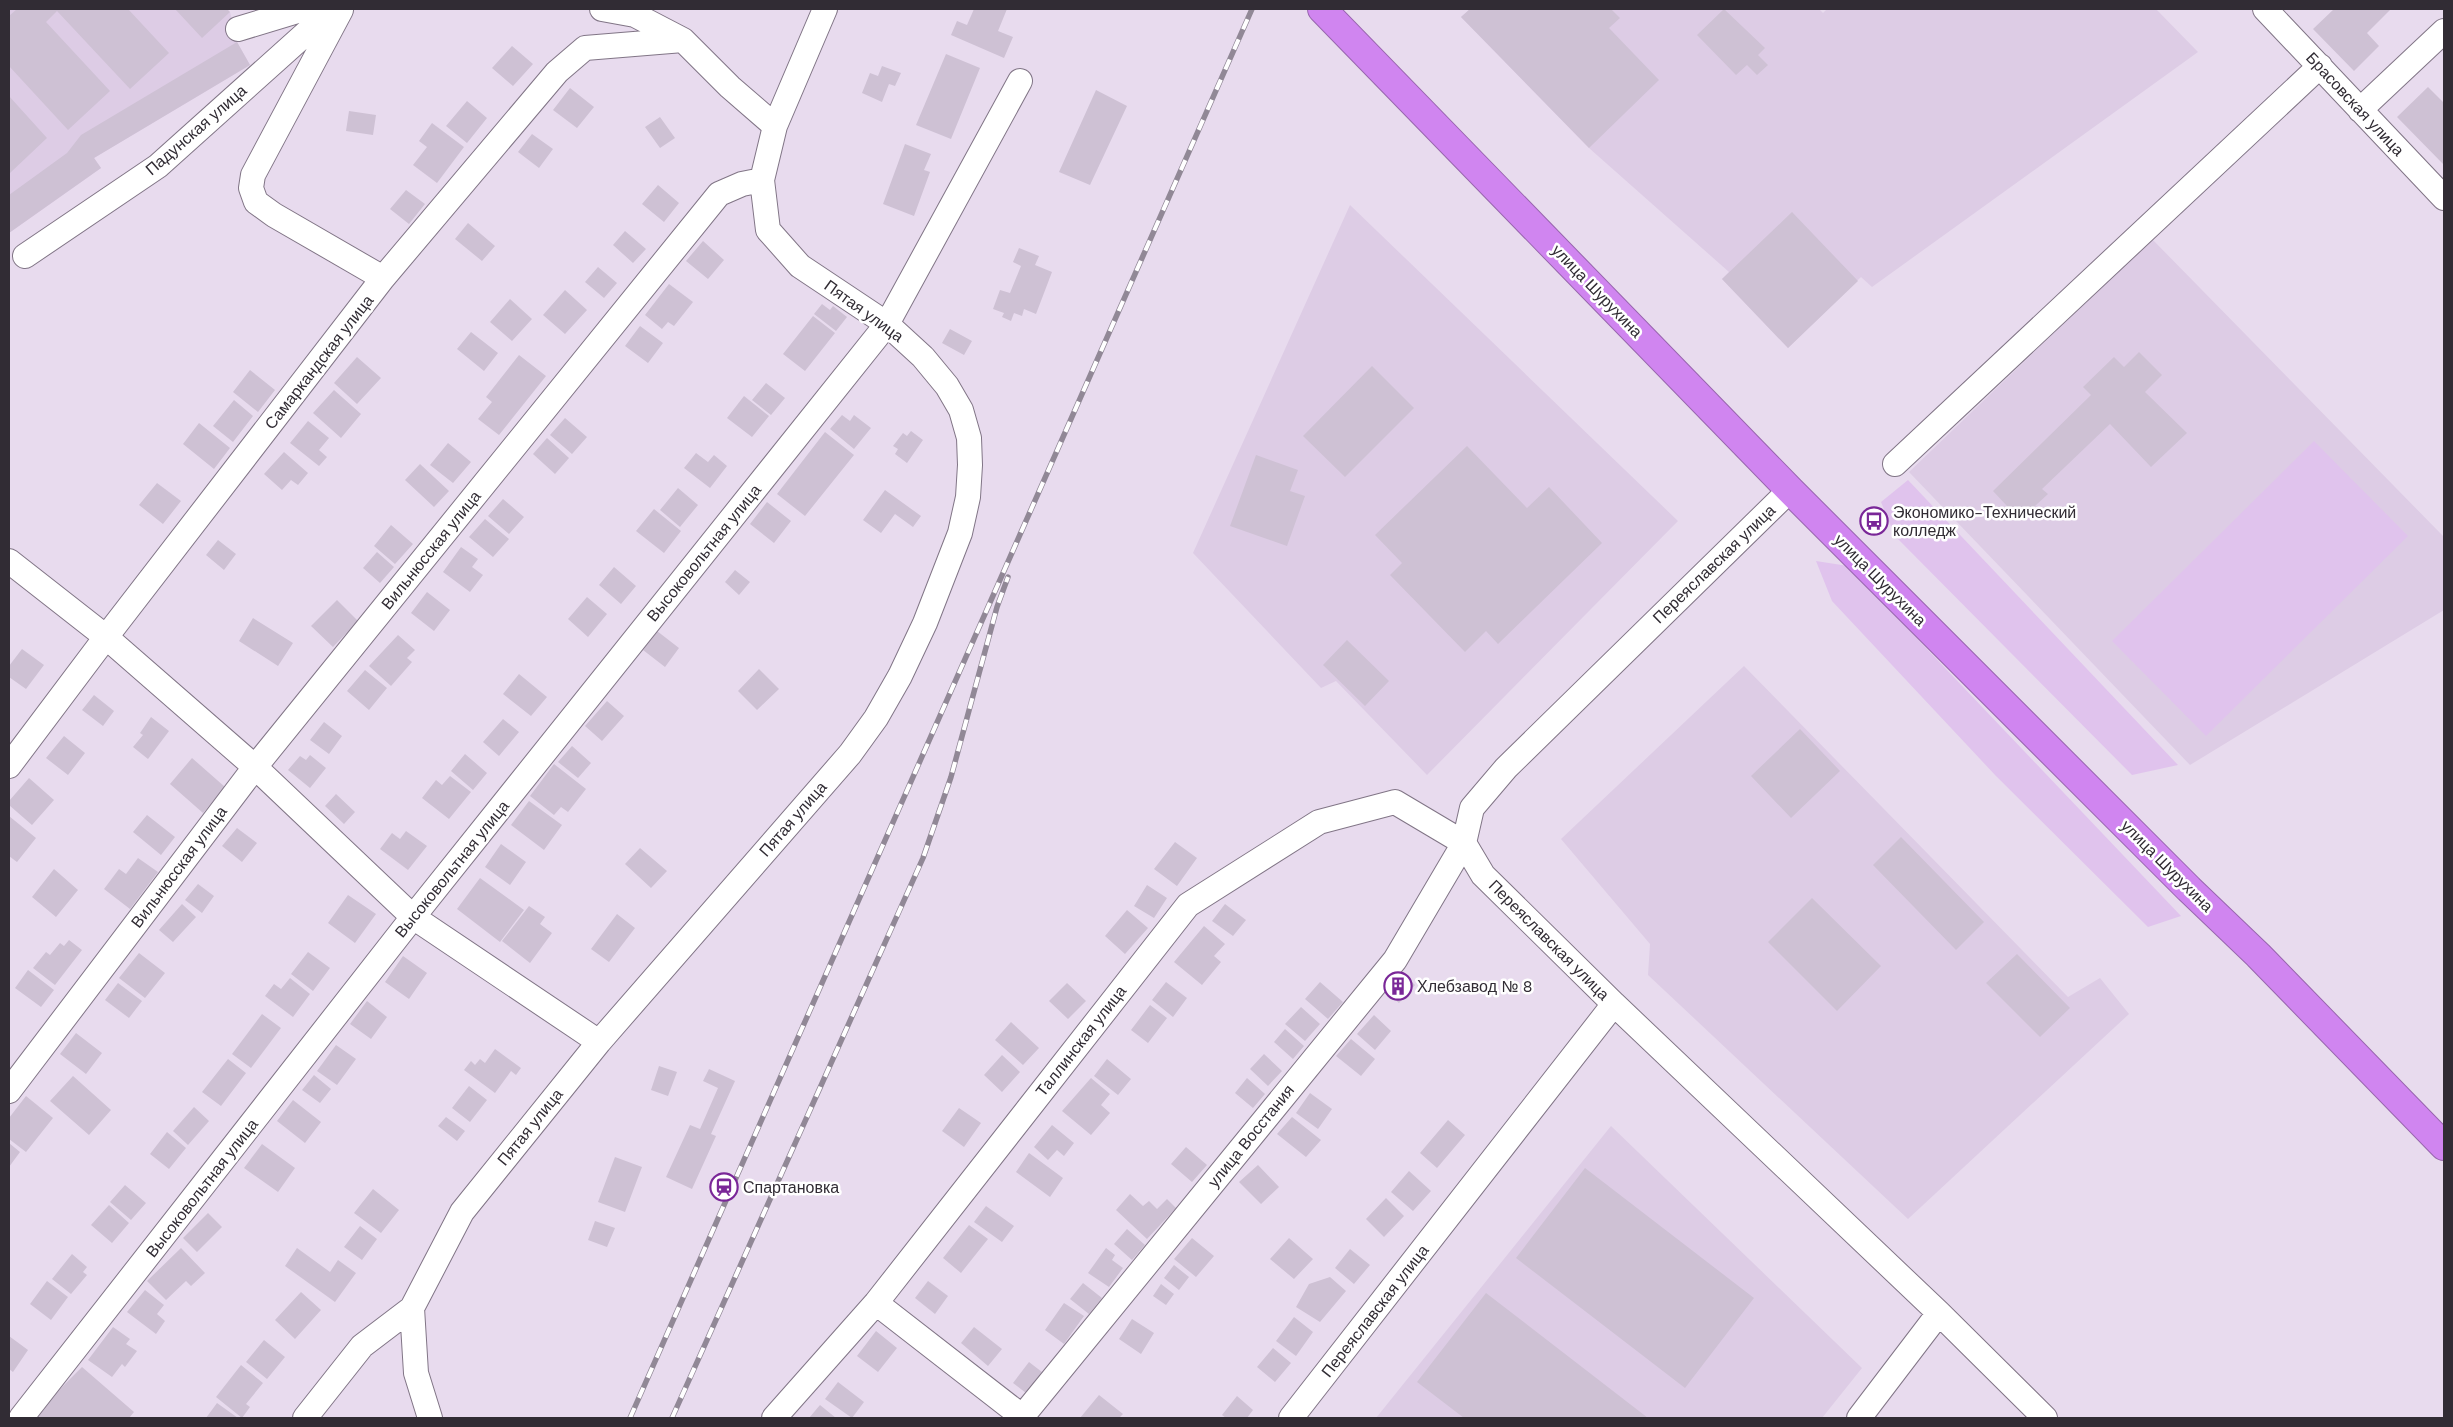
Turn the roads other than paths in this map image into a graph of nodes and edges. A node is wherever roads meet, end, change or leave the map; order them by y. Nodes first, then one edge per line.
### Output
1 (304, 9) edge
2 (333, 9) edge
3 (341, 9) edge
4 (602, 9) edge
5 (825, 9) edge
6 (1322, 9) edge
7 (2266, 9) edge
8 (238, 30) dead end
9 (2444, 31) edge
10 (683, 40) junction
11 (2320, 66) junction
12 (1020, 80) dead end
13 (2360, 110) junction
14 (774, 126) junction
15 (762, 180) junction
16 (2444, 198) edge
17 (25, 256) dead end
18 (383, 278) junction
19 (887, 324) junction
20 (1895, 464) dead end
21 (1790, 490) junction
22 (9, 561) edge
23 (106, 637) junction
24 (9, 766) edge
25 (255, 767) junction
26 (1464, 843) junction
27 (413, 917) junction
28 (1614, 1004) junction
29 (599, 1042) junction
30 (9, 1091) edge
31 (2444, 1146) edge
32 (876, 1303) junction
33 (412, 1308) junction
34 (1939, 1313) junction
35 (21, 1418) edge
36 (305, 1418) edge
37 (430, 1418) edge
38 (774, 1418) edge
39 (1023, 1418) edge
40 (1292, 1418) edge
41 (1859, 1418) edge
42 (2045, 1418) edge

1 - 8 street
2 - 17 street, Падунская улица
3 - 18 street
4 - 10 street
5 - 14 street
6 - 21 highway, улица Шурухина
7 - 11 street, Брасовская улица
9 - 13 street
10 - 14 street
10 - 18 street, Самаркандская улица
11 - 13 street, Брасовская улица
11 - 20 street
12 - 19 street, Высоковольтная улица
13 - 16 street, Брасовская улица
14 - 15 street
15 - 19 street, Пятая улица
15 - 25 street, Вильнюсская улица
18 - 23 street, Самаркандская улица
19 - 27 street, Высоковольтная улица
19 - 29 street, Пятая улица
21 - 26 street, Переяславская улица
21 - 31 highway, улица Шурухина
22 - 23 street
23 - 24 street, Самаркандская улица
23 - 25 street
25 - 27 street
25 - 30 street, Вильнюсская улица
26 - 28 street, Переяславская улица
26 - 32 street, Таллинская улица
26 - 39 street, улица Восстания
27 - 29 street
27 - 35 street, Высоковольтная улица
28 - 34 street
28 - 40 street, Переяславская улица
29 - 33 street, Пятая улица
32 - 38 street, Таллинская улица
32 - 39 street
33 - 36 street, Пятая улица
33 - 37 street
34 - 41 street
34 - 42 street

